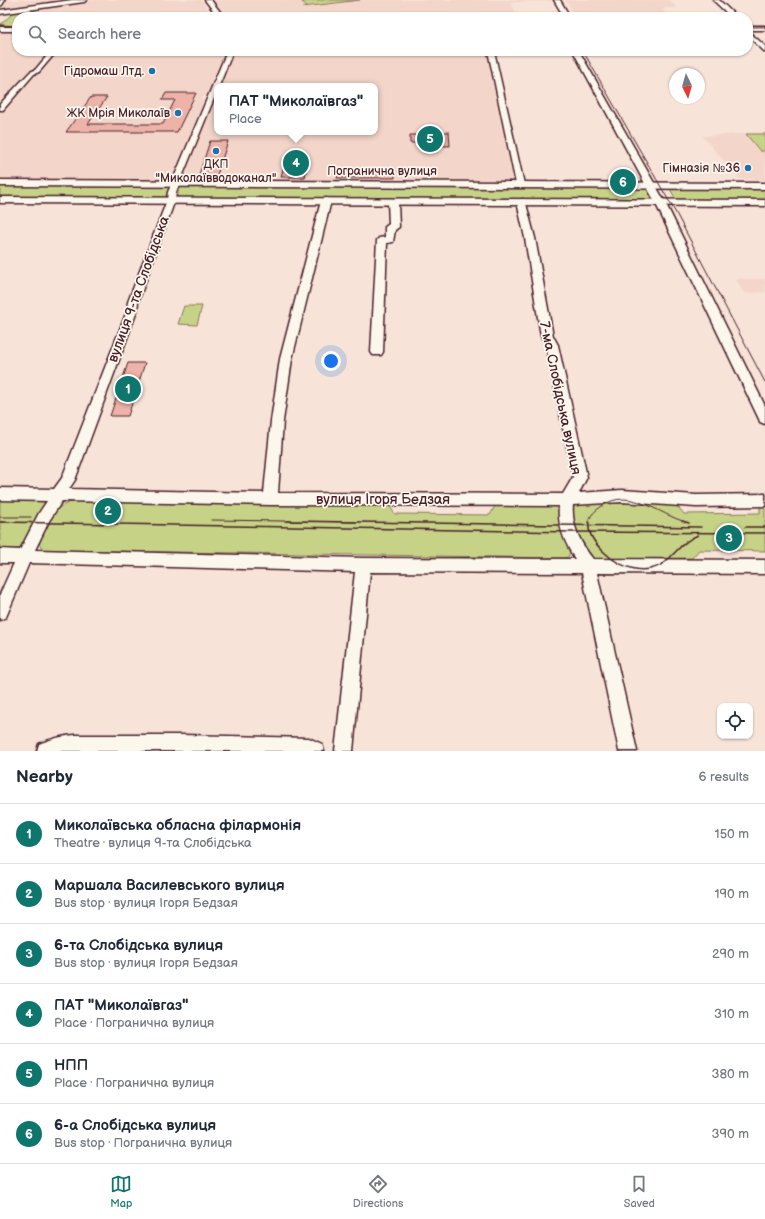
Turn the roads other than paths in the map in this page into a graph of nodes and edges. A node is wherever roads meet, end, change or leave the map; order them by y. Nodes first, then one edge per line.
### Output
1 (2, 0) edge
2 (84, 0) edge
3 (208, 0) edge
4 (557, 0) edge
5 (716, 0) edge
6 (0, 4) edge
7 (0, 12) edge
8 (217, 12) edge
9 (564, 12) edge
10 (729, 12) edge
11 (753, 28) edge
12 (765, 28) edge
13 (0, 29) edge
14 (12, 29) edge
15 (753, 38) edge
16 (765, 50) edge
17 (50, 56) edge
18 (228, 56) edge
19 (492, 56) edge
20 (579, 56) edge
21 (217, 83) edge
22 (214, 90) edge
23 (0, 108) edge
24 (0, 183) edge
25 (176, 183) junction
26 (520, 184) junction
27 (651, 185) junction
28 (765, 186) edge
29 (0, 200) edge
30 (171, 200) junction
31 (326, 201) junction
32 (393, 202) junction
33 (522, 202) junction
34 (660, 202) junction
35 (765, 203) edge
36 (377, 352) dead end
37 (765, 419) edge
38 (0, 494) edge
39 (58, 495) junction
40 (270, 499) junction
41 (567, 500) junction
42 (765, 500) edge
43 (0, 556) edge
44 (24, 556) junction
45 (363, 564) junction
46 (588, 565) junction
47 (765, 567) edge
48 (0, 612) edge
49 (46, 751) edge
50 (315, 751) edge
51 (344, 751) edge
52 (628, 751) edge

1 - 6 main road
2 - 7 street
3 - 8 street
4 - 9 street
5 - 10 street
11 - 12 street
13 - 14 street
15 - 16 street
17 - 23 street
18 - 21 street, вулиця 9-та Слобідська
19 - 26 street
20 - 27 street
22 - 25 street, вулиця 9-та Слобідська
24 - 25 main road, Погранична вулиця
25 - 26 main road, Погранична вулиця
25 - 30 street, вулиця 9-та Слобідська
26 - 27 main road, Погранична вулиця
27 - 28 main road, Погранична вулиця
27 - 34 street
29 - 30 main road
30 - 31 main road
30 - 39 street, вулиця 9-та Слобідська
31 - 32 main road
31 - 40 street
32 - 33 main road
32 - 36 street
33 - 34 main road
33 - 41 street, 7-ма Слобідська вулиця
34 - 35 main road
34 - 37 street
38 - 39 street, вулиця Ігоря Бедзая
39 - 40 street, вулиця Ігоря Бедзая
39 - 44 street, вулиця 9-та Слобідська
40 - 41 street, вулиця Ігоря Бедзая
41 - 42 street, вулиця Ігоря Бедзая
41 - 46 street
43 - 44 street
44 - 45 street
44 - 48 street, вулиця 9-та Слобідська
45 - 46 street
45 - 51 street
46 - 47 street
46 - 52 street
49 - 50 street

